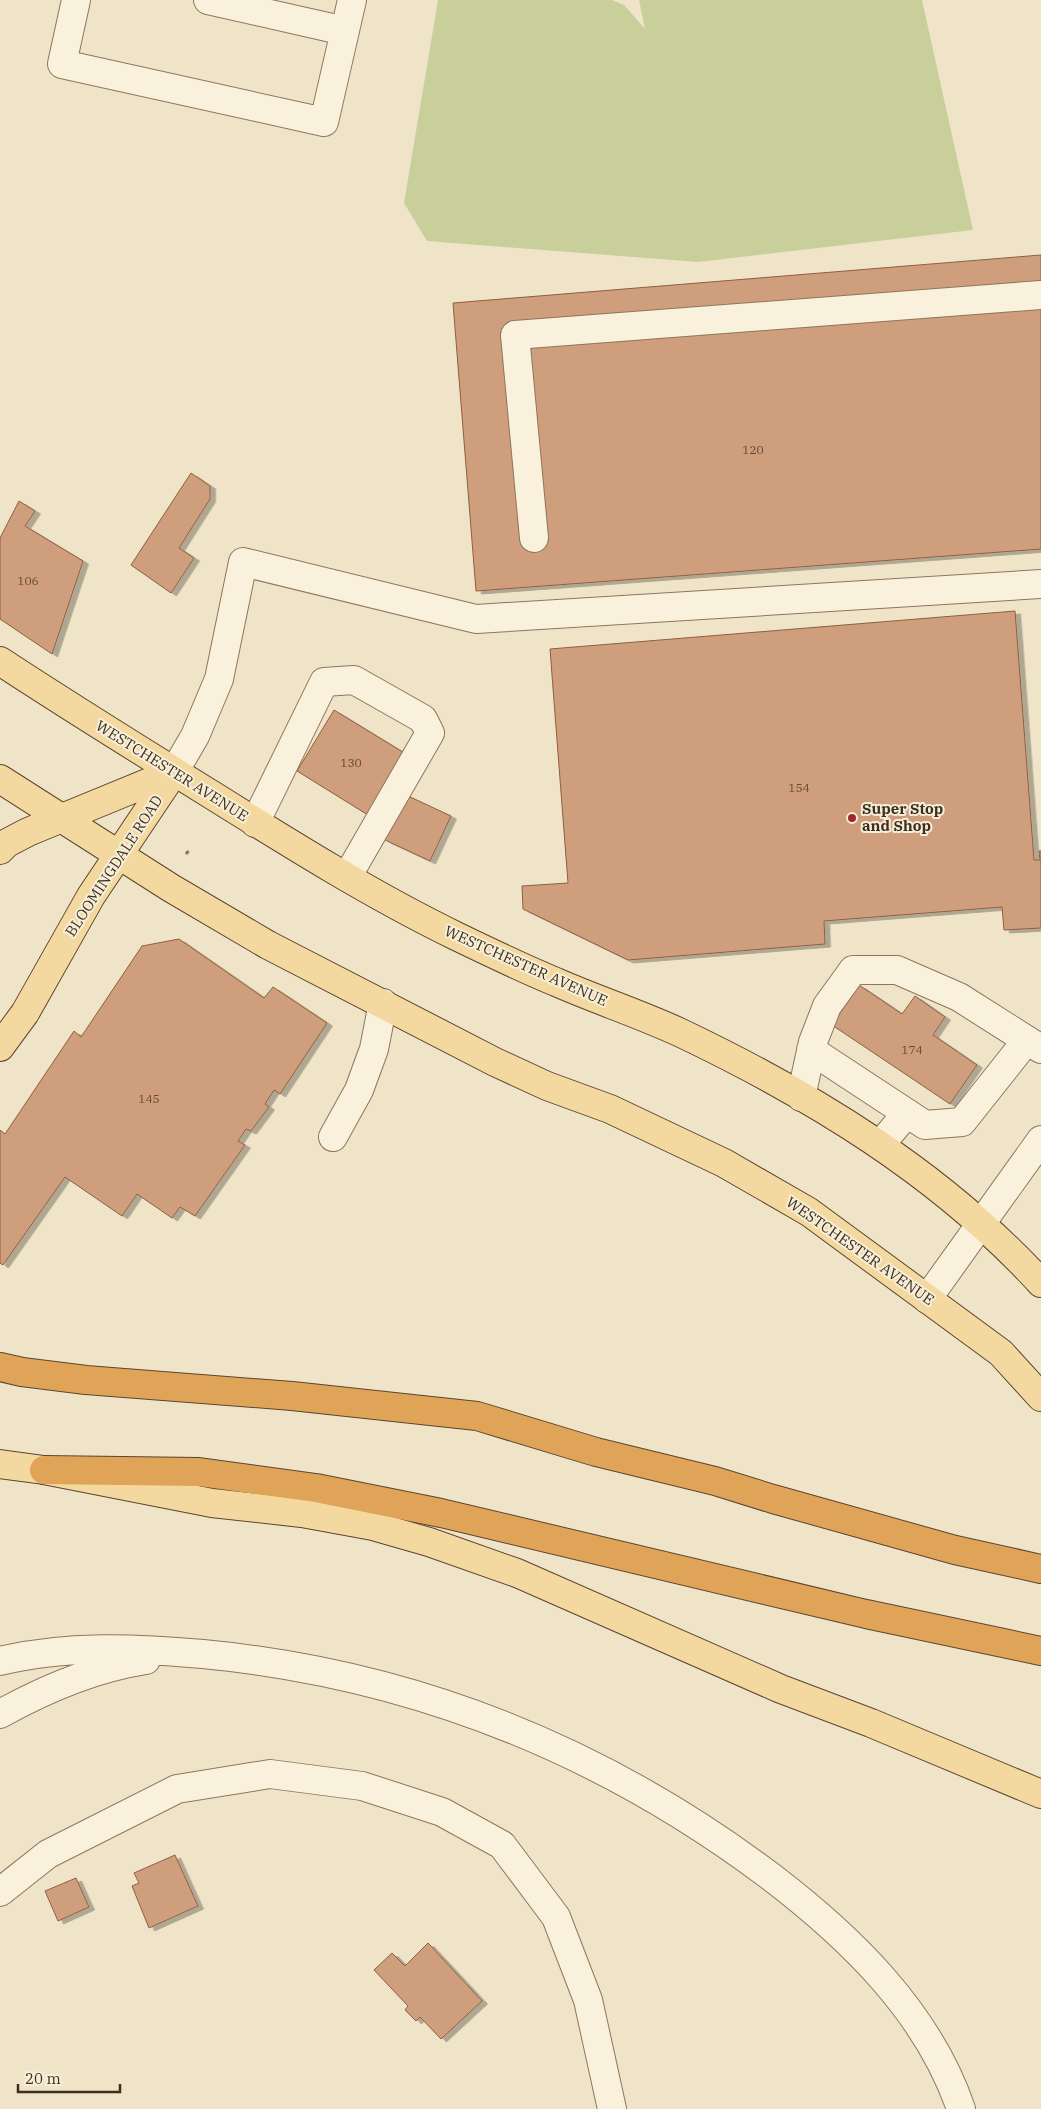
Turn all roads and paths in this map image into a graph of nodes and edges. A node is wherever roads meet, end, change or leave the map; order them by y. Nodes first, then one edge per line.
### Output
1 (76, 0) edge
2 (208, 0) edge
3 (352, 0) edge
4 (345, 31) junction
5 (1041, 295) edge
6 (534, 538) dead end
7 (1041, 584) edge
8 (0, 661) edge
9 (174, 772) junction
10 (0, 780) edge
11 (62, 818) junction
12 (255, 823) junction
13 (190, 849) dead end
14 (0, 850) edge
15 (120, 854) junction
16 (186, 854) dead end
17 (346, 877) junction
18 (383, 1003) junction
19 (1034, 1045) edge
20 (0, 1046) edge
21 (811, 1050) junction
22 (802, 1097) junction
23 (907, 1113) junction
24 (333, 1137) dead end
25 (1041, 1140) edge
26 (880, 1145) junction
27 (980, 1223) junction
28 (1041, 1282) edge
29 (927, 1299) junction
30 (0, 1367) edge
31 (1041, 1397) edge
32 (0, 1464) edge
33 (44, 1470) junction
34 (1041, 1568) edge
35 (1041, 1651) edge
36 (196, 1653) junction
37 (0, 1661) edge
38 (0, 1714) edge
39 (1041, 1794) edge
40 (0, 1892) edge
41 (612, 2109) edge
42 (961, 2109) edge

1 - 4 street
2 - 4 street
3 - 4 street
5 - 6 street
7 - 9 street
8 - 9 main road, WESTCHESTER AVENUE
9 - 11 main road, BLOOMINGDALE ROAD
9 - 12 main road, WESTCHESTER AVENUE
9 - 15 main road, BLOOMINGDALE ROAD
10 - 11 main road, WESTCHESTER AVENUE
11 - 14 main road, BLOOMINGDALE ROAD
11 - 15 main road, WESTCHESTER AVENUE
12 - 17 main road, WESTCHESTER AVENUE
12 - 17 street
13 - 16 path
15 - 18 main road, WESTCHESTER AVENUE
15 - 20 main road, BLOOMINGDALE ROAD
17 - 22 main road, WESTCHESTER AVENUE
18 - 24 street
18 - 29 main road, WESTCHESTER AVENUE
19 - 21 street
19 - 23 street
21 - 22 street
21 - 23 street
22 - 26 main road, WESTCHESTER AVENUE
23 - 26 street
25 - 27 street
26 - 27 main road, WESTCHESTER AVENUE
27 - 28 main road, WESTCHESTER AVENUE
27 - 29 street
29 - 31 main road, WESTCHESTER AVENUE
30 - 34 highway
32 - 33 main road
33 - 35 highway
33 - 39 main road
36 - 37 street
36 - 38 street
36 - 42 street
40 - 41 street

